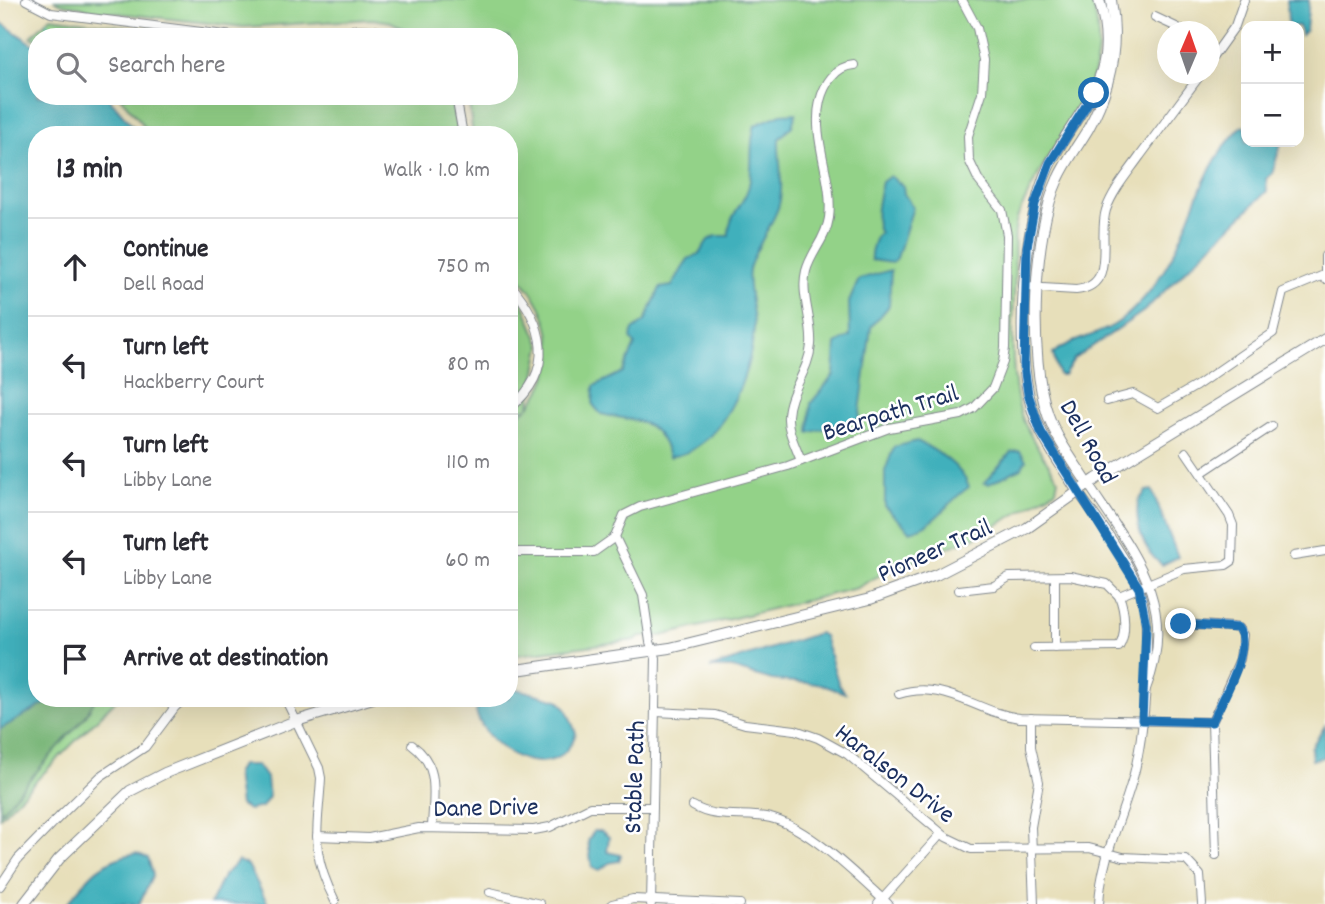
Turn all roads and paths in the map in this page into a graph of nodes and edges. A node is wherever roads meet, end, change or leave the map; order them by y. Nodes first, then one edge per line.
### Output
1 (26, 0) edge
2 (962, 0) edge
3 (1099, 0) edge
4 (1111, 0) edge
5 (1244, 0) edge
6 (1156, 17) dead end
7 (1164, 21) edge
8 (173, 28) edge
9 (1220, 43) edge
10 (854, 65) dead end
11 (1194, 84) edge
12 (458, 105) edge
13 (461, 126) edge
14 (1325, 256) edge
15 (1324, 277) edge
16 (1026, 287) junction
17 (1038, 287) junction
18 (518, 295) edge
19 (1325, 339) edge
20 (518, 400) edge
21 (1107, 401) dead end
22 (1272, 426) dead end
23 (1186, 452) dead end
24 (801, 461) junction
25 (1201, 473) junction
26 (1088, 484) junction
27 (1078, 492) junction
28 (615, 537) junction
29 (1325, 551) edge
30 (518, 552) edge
31 (1294, 556) dead end
32 (1055, 578) junction
33 (1150, 584) junction
34 (1139, 588) junction
35 (958, 590) dead end
36 (1119, 596) junction
37 (1181, 624) dead end
38 (1034, 648) dead end
39 (1055, 648) junction
40 (653, 651) junction
41 (518, 670) edge
42 (1145, 692) junction
43 (899, 694) dead end
44 (175, 707) edge
45 (290, 707) edge
46 (343, 707) edge
47 (656, 712) junction
48 (1031, 718) junction
49 (1142, 720) junction
50 (297, 721) junction
51 (1212, 722) junction
52 (412, 745) dead end
53 (693, 806) dead end
54 (653, 807) junction
55 (432, 828) junction
56 (941, 834) junction
57 (317, 836) junction
58 (1031, 848) junction
59 (1106, 853) junction
60 (1216, 855) dead end
61 (0, 886) edge
62 (490, 892) dead end
63 (335, 901) dead end
64 (651, 902) edge
65 (882, 902) edge
66 (24, 904) edge
67 (540, 904) edge
68 (612, 904) edge
69 (740, 904) edge
70 (1034, 904) edge
71 (1099, 904) edge
72 (1202, 904) edge

1 - 8 street
2 - 24 street, Bearpath Trail
3 - 16 main road, Dell Road
4 - 17 main road, Dell Road
5 - 9 street
6 - 7 street
10 - 24 street
11 - 17 street
12 - 13 street
14 - 15 street
15 - 21 street
16 - 17 street
16 - 27 main road, Dell Road
17 - 26 main road, Dell Road
18 - 20 street
19 - 26 main road, Pioneer Trail
22 - 25 street
23 - 25 street
24 - 28 street, Bearpath Trail
25 - 33 street
26 - 27 main road, Pioneer Trail
26 - 33 street, Dell Road
27 - 34 street, Dell Road
27 - 40 main road, Pioneer Trail
28 - 30 street, Bearpath Trail
28 - 40 street
29 - 31 street
32 - 35 street
32 - 36 street
32 - 39 street
33 - 34 street
33 - 42 street, Dell Road
34 - 36 street
34 - 42 street, Dell Road
36 - 39 street
37 - 51 street
38 - 39 street
40 - 41 main road, Pioneer Trail
40 - 47 street, Stable Path
42 - 49 street, Dell Road
43 - 48 street
44 - 61 street
45 - 50 street
46 - 50 main road
47 - 54 street, Stable Path
47 - 56 street, Haralson Drive
48 - 49 street
48 - 58 street
49 - 51 street
49 - 59 street, Dell Road
50 - 57 street
50 - 66 main road
51 - 60 street
52 - 55 street
53 - 65 street
54 - 55 street, Dane Drive
54 - 64 street, Stable Path
55 - 57 street, Dane Drive
56 - 58 street, Haralson Drive
56 - 65 street
57 - 63 street
58 - 59 street, Haralson Drive
58 - 70 street
59 - 71 street, Dell Road
59 - 72 street, Haralson Drive
62 - 67 street
64 - 68 street
64 - 69 street

